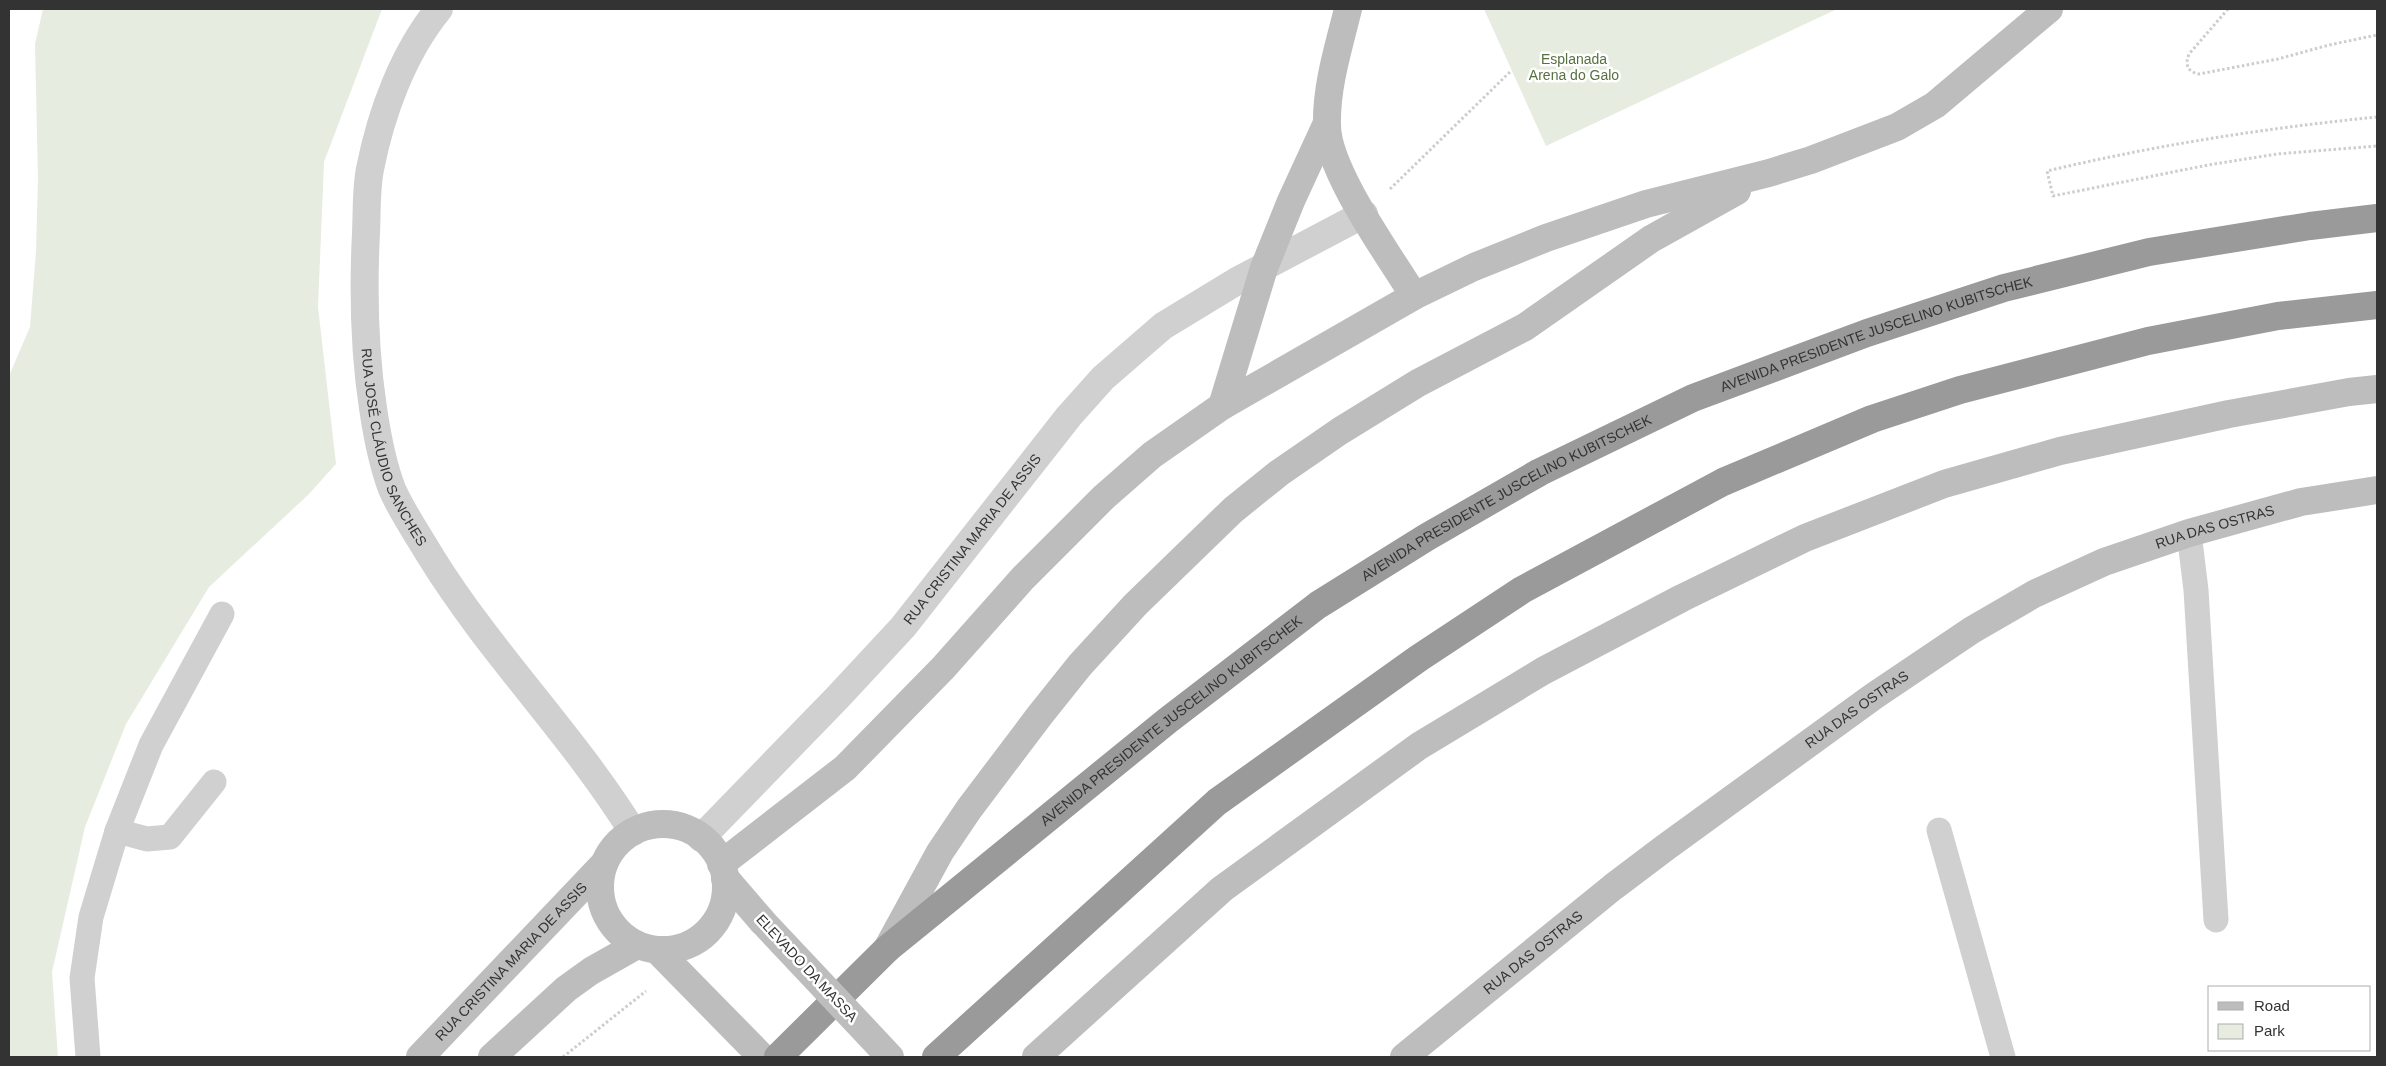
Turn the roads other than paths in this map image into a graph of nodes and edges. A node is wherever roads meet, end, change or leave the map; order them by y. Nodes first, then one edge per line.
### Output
1 (439, 9) edge
2 (1348, 9) edge
3 (2049, 9) edge
4 (1326, 125) junction
5 (1769, 173) junction
6 (1364, 214) junction
7 (2377, 218) edge
8 (1264, 268) junction
9 (1414, 296) junction
10 (2377, 305) edge
11 (2377, 389) edge
12 (1222, 406) junction
13 (2377, 490) edge
14 (2189, 533) junction
15 (222, 614) dead end
16 (214, 782) dead end
17 (1939, 830) dead end
18 (117, 831) junction
19 (633, 832) junction
20 (701, 838) junction
21 (603, 866) junction
22 (723, 871) junction
23 (2216, 920) dead end
24 (887, 949) junction
25 (665, 961) junction
26 (88, 1057) edge
27 (420, 1057) edge
28 (492, 1057) edge
29 (762, 1057) edge
30 (778, 1057) edge
31 (890, 1057) edge
32 (936, 1057) edge
33 (1036, 1057) edge
34 (1404, 1057) edge
35 (2002, 1057) edge

1 - 19 street, RUA JOSÉ CLÁUDIO SANCHES
2 - 4 street
3 - 5 street
4 - 6 street
4 - 8 street
5 - 9 street
5 - 24 street
6 - 8 street, RUA CRISTINA MARIA DE ASSIS
6 - 9 street
7 - 24 highway, AVENIDA PRESIDENTE JUSCELINO KUBITSCHEK
8 - 12 street
8 - 20 street, RUA CRISTINA MARIA DE ASSIS
9 - 12 street
10 - 32 highway
11 - 33 street
12 - 22 street
13 - 14 street, RUA DAS OSTRAS
14 - 23 lane
14 - 34 street, RUA DAS OSTRAS
15 - 18 lane
16 - 18 lane
17 - 35 lane
18 - 26 lane
19 - 20 street, RUA CRISTINA MARIA DE ASSIS
19 - 21 street, RUA CRISTINA MARIA DE ASSIS
20 - 22 street, RUA CRISTINA MARIA DE ASSIS
21 - 25 street, RUA CRISTINA MARIA DE ASSIS
21 - 27 street, RUA CRISTINA MARIA DE ASSIS
22 - 25 street
22 - 31 street, ELEVADO DA MASSA, bridge
24 - 30 highway, AVENIDA PRESIDENTE JUSCELINO KUBITSCHEK
25 - 28 street
25 - 29 street

